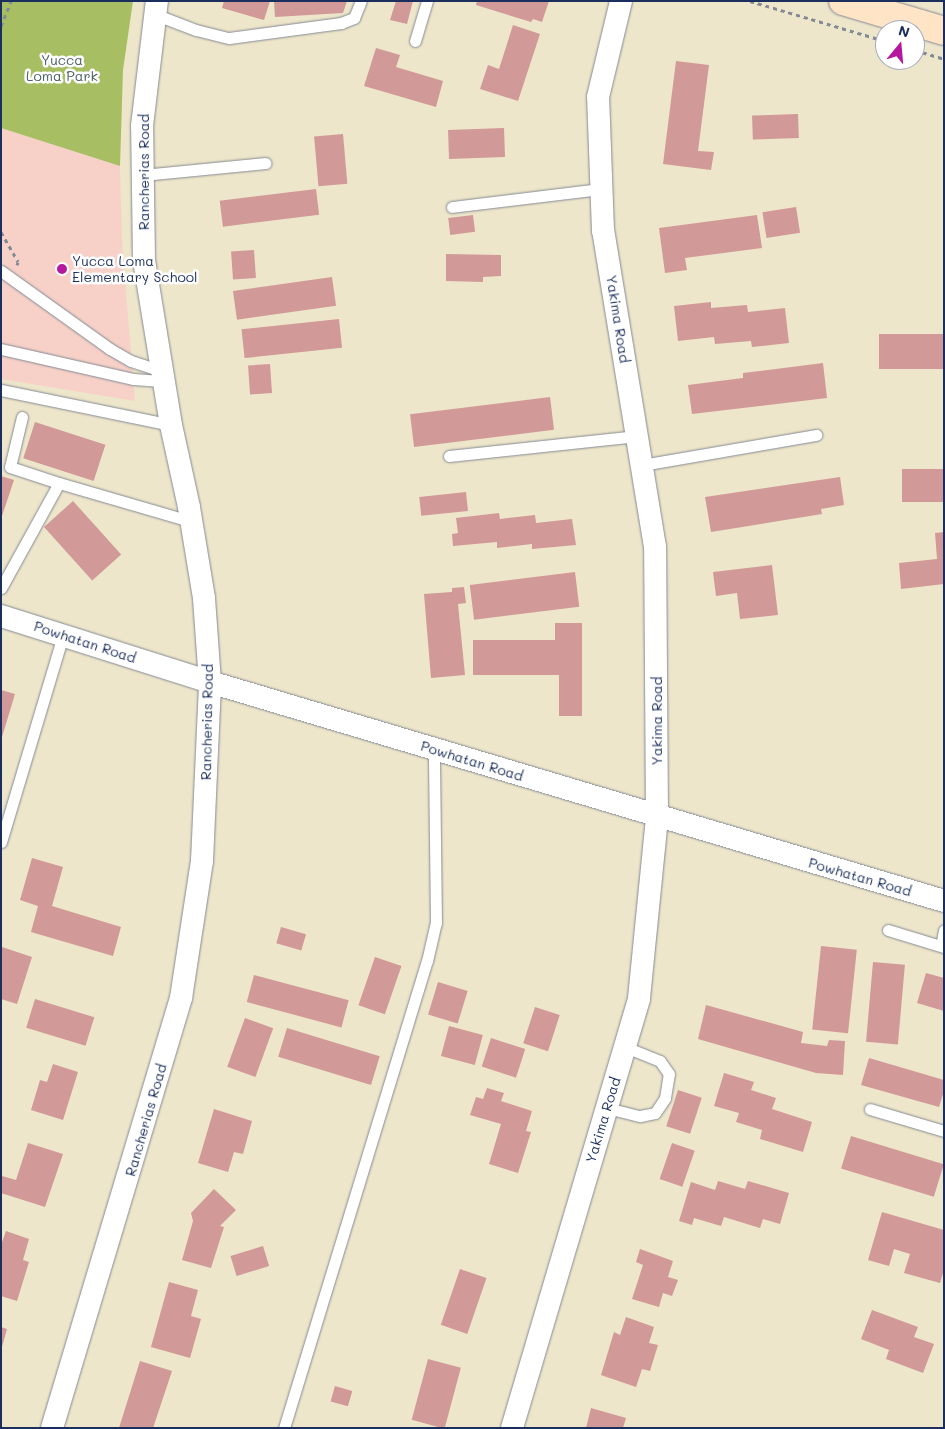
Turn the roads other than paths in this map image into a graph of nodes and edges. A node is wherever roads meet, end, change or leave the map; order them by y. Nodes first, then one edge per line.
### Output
1 (361, 1) edge
2 (427, 1) edge
3 (621, 1) edge
4 (843, 1) edge
5 (156, 8) edge
6 (944, 31) edge
7 (415, 41) dead end
8 (265, 163) dead end
9 (143, 175) junction
10 (601, 189) junction
11 (452, 207) dead end
12 (1, 271) edge
13 (1, 349) edge
14 (163, 376) junction
15 (1, 390) edge
16 (22, 418) dead end
17 (171, 425) junction
18 (816, 435) dead end
19 (637, 436) junction
20 (449, 456) dead end
21 (642, 464) junction
22 (59, 483) junction
23 (190, 521) junction
24 (1, 588) edge
25 (1, 616) edge
26 (63, 635) junction
27 (210, 682) junction
28 (436, 750) junction
29 (657, 817) junction
30 (1, 842) edge
31 (944, 901) edge
32 (888, 930) dead end
33 (944, 930) edge
34 (942, 946) edge
35 (625, 1047) junction
36 (607, 1108) junction
37 (870, 1109) dead end
38 (944, 1131) edge
39 (52, 1428) edge
40 (284, 1428) edge
41 (512, 1428) edge

1 - 5 lane
2 - 7 lane
3 - 10 street, Yakima Road
4 - 6 main road
5 - 9 street, Rancherias Road
8 - 9 lane
9 - 14 street, Rancherias Road
10 - 11 lane
10 - 19 street, Yakima Road
12 - 14 lane
13 - 14 lane
14 - 17 street, Rancherias Road
15 - 17 lane
16 - 22 lane
17 - 23 street, Rancherias Road
18 - 21 lane
19 - 20 lane
19 - 21 street, Yakima Road
21 - 29 street, Yakima Road
22 - 23 lane
22 - 24 lane
23 - 27 street, Rancherias Road
25 - 26 street, Powhatan Road
26 - 27 street, Powhatan Road
26 - 30 lane
27 - 28 street, Powhatan Road
27 - 39 street, Rancherias Road
28 - 29 street, Powhatan Road
28 - 40 lane
29 - 31 street, Powhatan Road
29 - 35 street, Yakima Road
32 - 34 lane
33 - 34 lane
35 - 36 street, Yakima Road
35 - 36 lane
36 - 41 street, Yakima Road
37 - 38 lane

